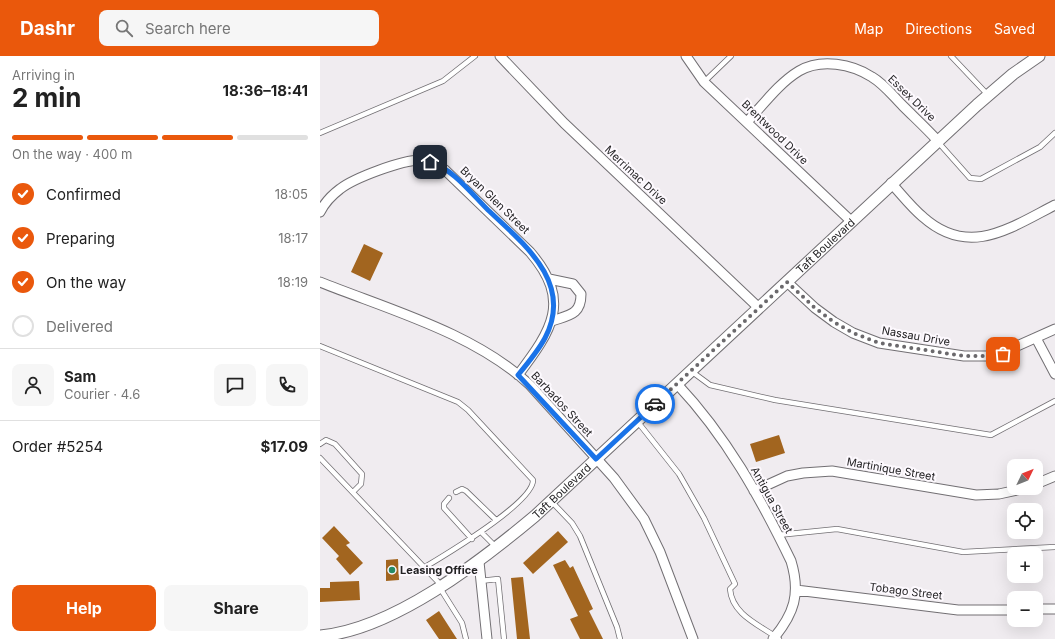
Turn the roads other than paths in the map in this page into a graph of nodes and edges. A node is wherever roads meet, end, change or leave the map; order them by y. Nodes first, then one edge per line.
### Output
1 (475, 56) edge
2 (500, 56) edge
3 (686, 56) edge
4 (731, 56) edge
5 (951, 56) edge
6 (1039, 56) edge
7 (704, 82) junction
8 (988, 95) junction
9 (746, 122) junction
10 (320, 133) edge
11 (1055, 133) edge
12 (937, 140) junction
13 (892, 184) junction
14 (1055, 205) edge
15 (320, 210) edge
16 (851, 221) junction
17 (548, 279) junction
18 (320, 282) edge
19 (787, 282) junction
20 (759, 308) junction
21 (552, 321) junction
22 (1055, 329) edge
23 (1036, 338) junction
24 (320, 346) edge
25 (691, 371) junction
26 (1055, 374) edge
27 (518, 375) junction
28 (677, 384) junction
29 (1055, 401) edge
30 (637, 421) junction
31 (320, 444) edge
32 (320, 458) edge
33 (596, 459) junction
34 (1055, 476) edge
35 (1043, 481) edge
36 (754, 491) junction
37 (354, 492) junction
38 (456, 492) dead end
39 (1007, 492) edge
40 (449, 498) dead end
41 (551, 501) junction
42 (496, 520) junction
43 (482, 533) junction
44 (778, 535) junction
45 (472, 539) junction
46 (1055, 547) edge
47 (497, 548) junction
48 (479, 562) junction
49 (425, 567) junction
50 (480, 580) junction
51 (440, 586) junction
52 (796, 590) junction
53 (1055, 608) edge
54 (1043, 609) edge
55 (1007, 610) edge
56 (320, 636) edge
57 (776, 638) edge
58 (466, 639) edge
59 (487, 639) edge
60 (504, 639) edge
61 (620, 639) edge
62 (693, 639) edge

1 - 10 lane
2 - 20 street, Merrimac Drive
3 - 7 street, Brentwood Drive
4 - 7 lane
5 - 8 lane
6 - 8 street, Taft Boulevard
7 - 9 street, Brentwood Drive
8 - 12 street, Taft Boulevard
9 - 12 street, Essex Drive
9 - 16 street, Brentwood Drive
11 - 12 lane
12 - 13 street, Taft Boulevard
13 - 14 street
13 - 16 street, Taft Boulevard
15 - 17 street, Bryan Glen Street
16 - 19 street, Taft Boulevard
17 - 21 street, Bryan Glen Street
17 - 21 street
18 - 27 street, Barbados Street
19 - 20 street, Taft Boulevard
19 - 23 street, Nassau Drive
20 - 25 street, Taft Boulevard
21 - 27 street, Bryan Glen Street
22 - 23 street, Nassau Drive
23 - 26 street
24 - 42 lane
25 - 28 street, Taft Boulevard
25 - 29 lane
27 - 33 street, Barbados Street
28 - 30 street, Taft Boulevard
28 - 36 street, Antigua Street
30 - 33 street, Taft Boulevard
30 - 57 lane
31 - 37 lane
32 - 37 lane
33 - 41 street, Taft Boulevard
33 - 62 street, Barbados Street
34 - 35 street
36 - 39 street, Martinique Street
36 - 44 street, Antigua Street
37 - 49 lane
38 - 42 lane
40 - 45 lane
41 - 47 street, Taft Boulevard
41 - 61 lane
42 - 43 lane
43 - 45 lane
43 - 47 lane
44 - 46 lane
44 - 52 street, Antigua Street
45 - 49 lane
47 - 48 street, Taft Boulevard
48 - 50 street
48 - 51 street, Taft Boulevard
49 - 51 lane
50 - 59 street
50 - 60 lane
51 - 56 street, Taft Boulevard
51 - 58 lane
52 - 55 street, Tobago Street
52 - 57 street, Antigua Street
53 - 54 street

